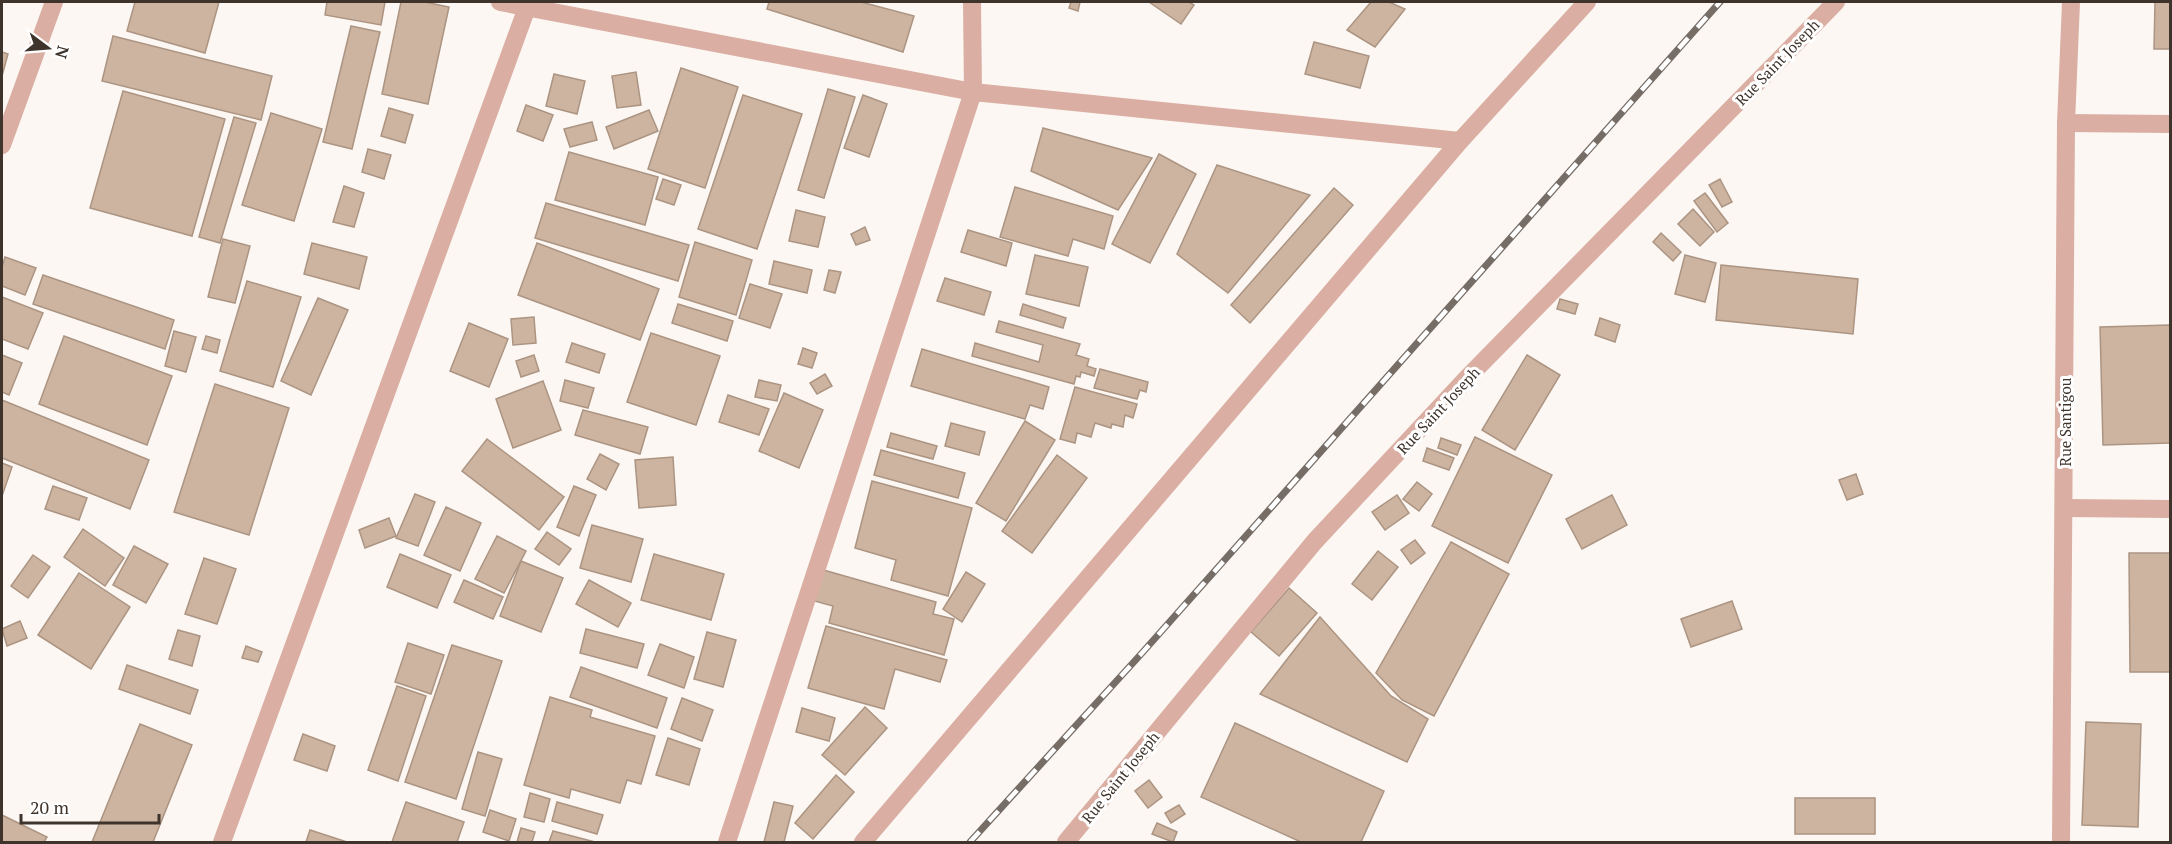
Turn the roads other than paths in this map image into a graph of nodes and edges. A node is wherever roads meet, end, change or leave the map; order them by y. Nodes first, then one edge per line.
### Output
1 (54, 2) edge
2 (500, 2) edge
3 (972, 2) edge
4 (1587, 2) edge
5 (1836, 2) edge
6 (2071, 2) edge
7 (528, 5) edge
8 (973, 92) junction
9 (2066, 123) junction
10 (2170, 123) edge
11 (1460, 141) junction
12 (2, 145) edge
13 (2065, 508) junction
14 (2170, 509) edge
15 (222, 843) edge
16 (727, 843) edge
17 (863, 843) edge
18 (1066, 843) edge
19 (2061, 843) edge

1 - 12 street
2 - 7 street
3 - 8 street
4 - 11 street
5 - 18 street, Rue Saint Joseph
6 - 9 street, Rue Santigou
7 - 8 street
7 - 15 street
8 - 11 street
8 - 16 street
9 - 10 street
9 - 13 street, Rue Santigou
11 - 17 street
13 - 14 street
13 - 19 street, Rue Santigou

